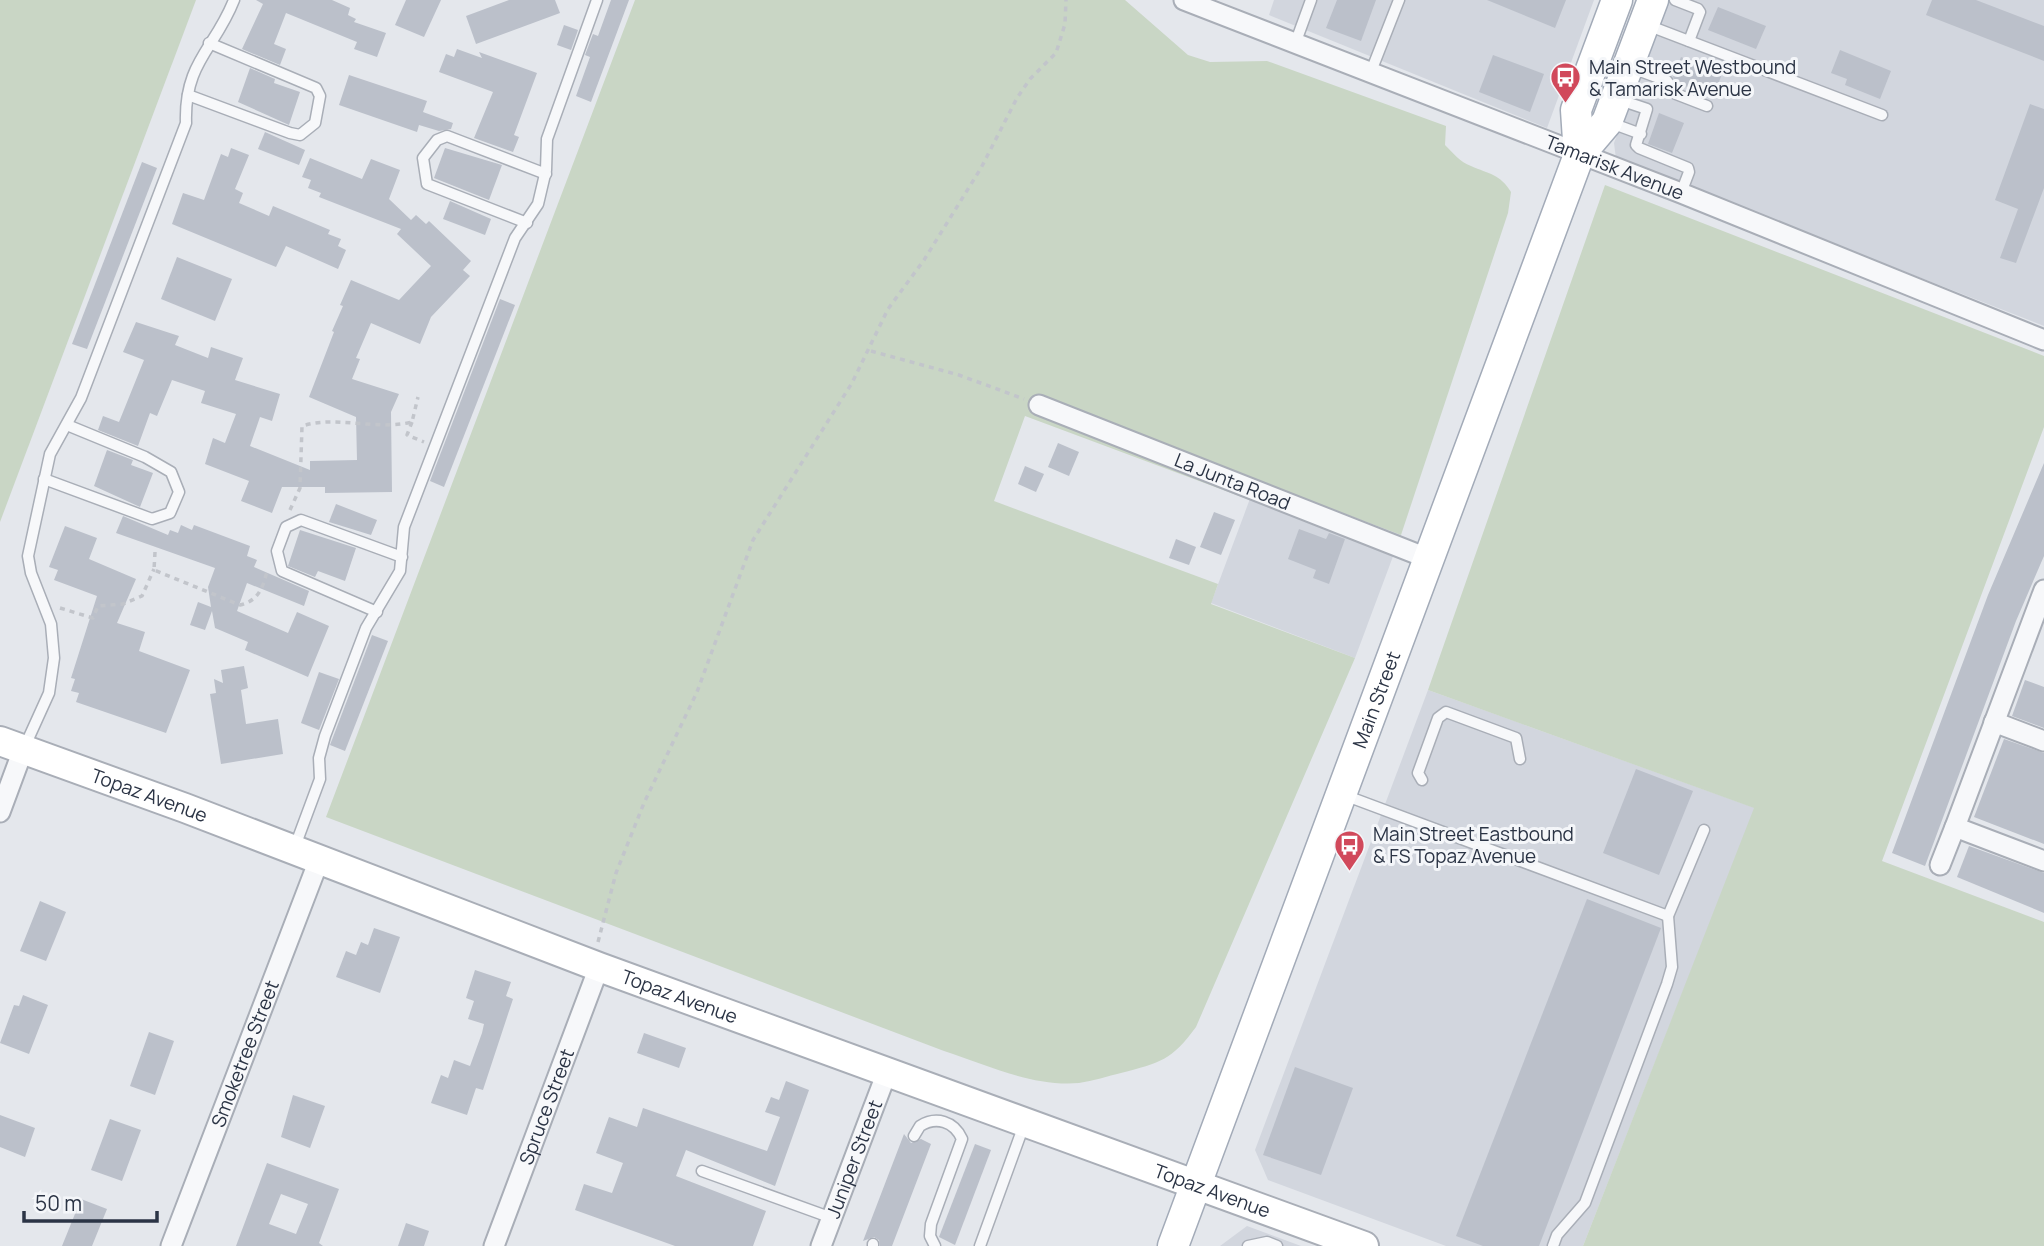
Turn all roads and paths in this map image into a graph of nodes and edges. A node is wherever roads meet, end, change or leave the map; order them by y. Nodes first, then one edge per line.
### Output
1 (233, 0) edge
2 (597, 0) edge
3 (1066, 0) edge
4 (1184, 0) edge
5 (1311, 0) edge
6 (1399, 0) edge
7 (1617, 0) edge
8 (1675, 0) edge
9 (1649, 12) edge
10 (1689, 41) junction
11 (209, 43) junction
12 (1295, 44) junction
13 (1628, 66) junction
14 (1370, 74) junction
15 (188, 94) junction
16 (1707, 106) dead end
17 (1612, 110) junction
18 (1882, 114) dead end
19 (1641, 134) junction
20 (1579, 155) junction
21 (546, 174) junction
22 (1681, 193) junction
23 (527, 223) junction
24 (2044, 340) edge
25 (870, 351) junction
26 (418, 397) dead end
27 (1039, 405) joint
28 (412, 422) junction
29 (67, 425) junction
30 (435, 447) junction
31 (44, 479) junction
32 (285, 515) dead end
33 (155, 552) dead end
34 (402, 557) junction
35 (1427, 558) junction
36 (268, 566) dead end
37 (154, 569) junction
38 (2044, 590) edge
39 (55, 600) dead end
40 (377, 612) junction
41 (1994, 722) junction
42 (2044, 741) edge
43 (12, 745) edge
44 (1520, 759) dead end
45 (1422, 780) dead end
46 (1340, 793) junction
47 (0, 812) edge
48 (1955, 827) junction
49 (1704, 830) dead end
50 (293, 850) junction
51 (319, 860) junction
52 (2044, 861) edge
53 (1940, 865) dead end
54 (1668, 916) junction
55 (596, 966) junction
56 (887, 1072) junction
57 (1025, 1122) junction
58 (914, 1136) dead end
59 (702, 1171) dead end
60 (1196, 1183) junction
61 (832, 1218) junction
62 (172, 1246) edge
63 (494, 1246) edge
64 (821, 1246) edge
65 (935, 1246) edge
66 (979, 1246) edge
67 (1172, 1246) edge
68 (1248, 1246) edge
69 (1277, 1246) edge
70 (1364, 1246) edge
71 (1553, 1246) edge

1 - 11 lane
2 - 21 lane
3 - 25 path
4 - 12 street, Tamarisk Avenue
5 - 12 lane
6 - 14 lane
7 - 20 main road, Main Street
8 - 10 lane
9 - 10 lane
9 - 13 main road, Main Street
10 - 18 lane
11 - 15 lane
11 - 15 lane
12 - 14 street, Tamarisk Avenue
13 - 16 lane
13 - 17 main road, Main Street
14 - 20 street, Tamarisk Avenue
15 - 29 lane
17 - 19 lane
17 - 19 lane
17 - 20 main road, Main Street
19 - 22 lane
20 - 22 street, Tamarisk Avenue
20 - 35 main road, Main Street
21 - 23 lane
21 - 23 lane
22 - 24 street, Tamarisk Avenue
23 - 30 lane
25 - 27 path
25 - 55 path
26 - 28 path
27 - 35 street, La Junta Road
28 - 30 path
28 - 32 path
29 - 31 lane
29 - 31 lane
30 - 34 lane
31 - 43 lane
33 - 37 path
34 - 40 lane
34 - 40 lane
35 - 46 main road, Main Street
36 - 37 path
37 - 39 path
38 - 41 street
40 - 50 lane
41 - 42 street
41 - 48 street
43 - 47 street
43 - 50 street, Topaz Avenue
44 - 45 lane
46 - 54 lane
46 - 60 main road, Main Street
48 - 52 street
48 - 53 street
49 - 54 lane
50 - 51 street, Topaz Avenue
51 - 55 street, Topaz Avenue
51 - 62 street, Smoketree Street
54 - 71 lane
55 - 56 street, Topaz Avenue
55 - 63 street, Spruce Street
56 - 57 street, Topaz Avenue
56 - 61 street, Juniper Street
57 - 60 street, Topaz Avenue
57 - 66 lane
58 - 65 lane
59 - 61 lane
60 - 67 main road, Main Street
60 - 70 street, Topaz Avenue
61 - 64 street, Juniper Street
68 - 69 lane

